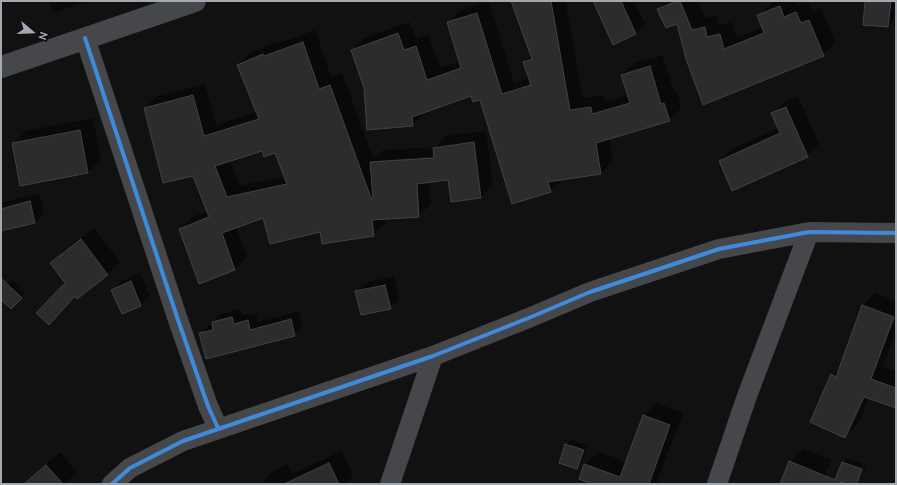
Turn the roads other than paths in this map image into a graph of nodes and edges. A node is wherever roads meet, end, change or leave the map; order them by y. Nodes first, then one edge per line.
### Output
1 (194, 1) edge
2 (85, 38) junction
3 (1, 67) edge
4 (809, 232) junction
5 (896, 233) edge
6 (433, 356) junction
7 (218, 428) junction
8 (112, 484) edge
9 (390, 484) edge
10 (717, 484) edge

1 - 2 street
2 - 3 street
2 - 7 street
4 - 5 street
4 - 6 street
4 - 10 street
6 - 7 street
6 - 9 street
7 - 8 street

